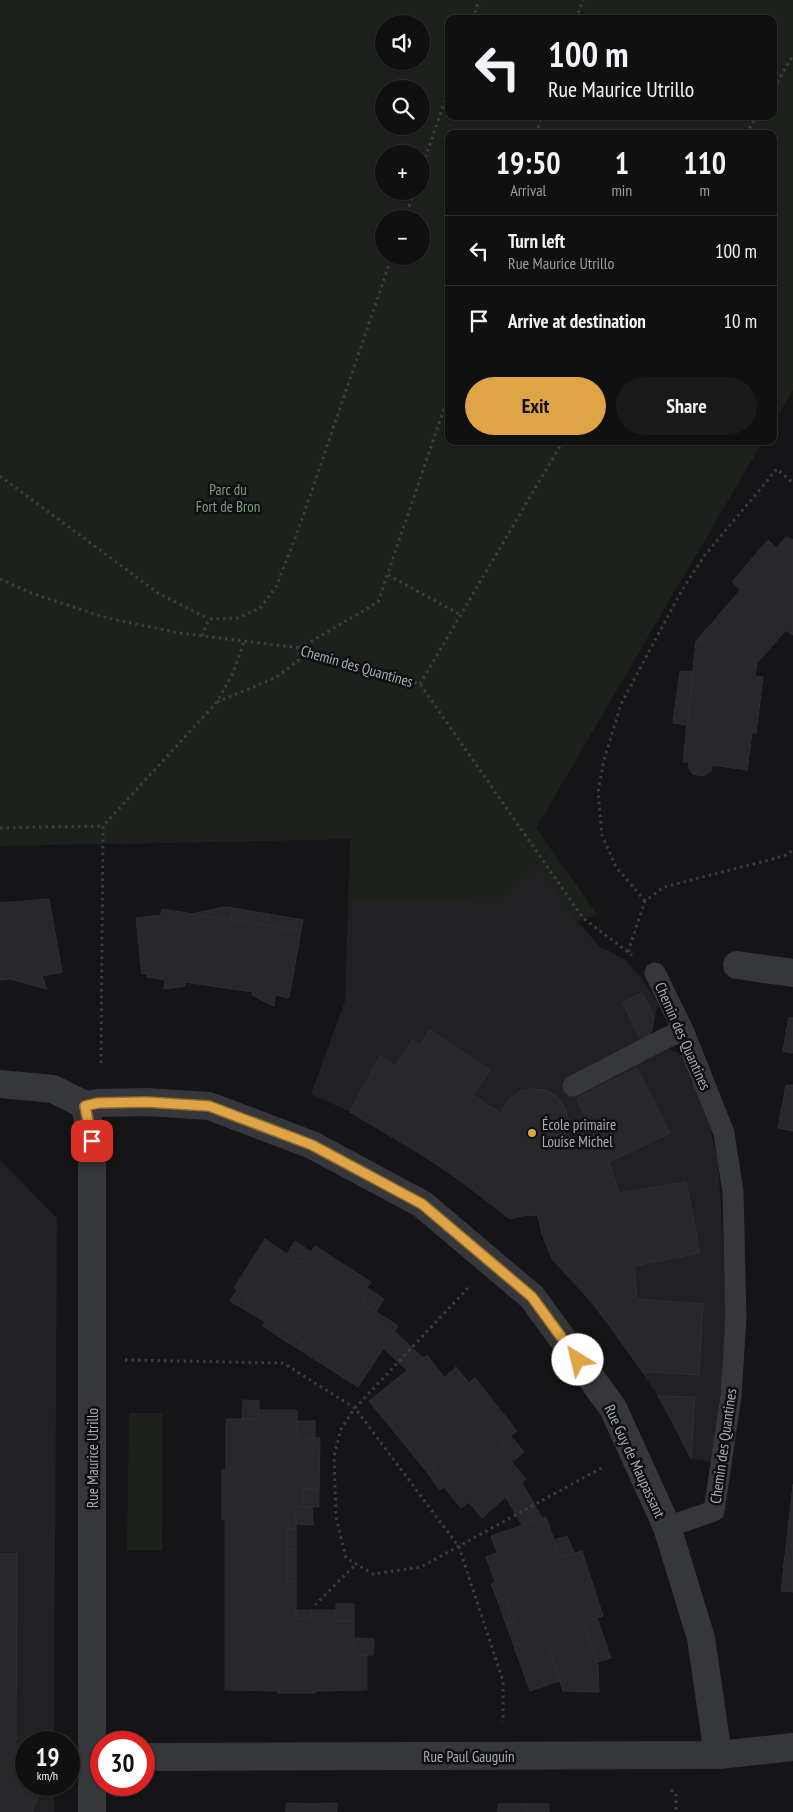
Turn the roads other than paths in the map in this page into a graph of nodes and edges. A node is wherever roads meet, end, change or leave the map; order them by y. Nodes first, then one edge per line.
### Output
1 (737, 965) dead end
2 (654, 972) road end
3 (793, 973) edge
4 (683, 1030) junction
5 (0, 1084) edge
6 (573, 1086) dead end
7 (85, 1106) junction
8 (667, 1527) junction
9 (97, 1731) edge
10 (793, 1748) edge
11 (718, 1755) junction
12 (155, 1757) edge
13 (93, 1796) edge
14 (92, 1812) edge

1 - 3 street
2 - 4 lane, Chemin des Quantines
4 - 6 lane
4 - 8 lane, Chemin des Quantines
5 - 7 street
7 - 8 street, Rue Guy de Maupassant
7 - 9 street, Rue Maurice Utrillo
8 - 11 street, Rue Guy de Maupassant
10 - 11 street, Rue Paul Gauguin
11 - 12 street, Rue Paul Gauguin
13 - 14 street, Rue Maurice Utrillo

